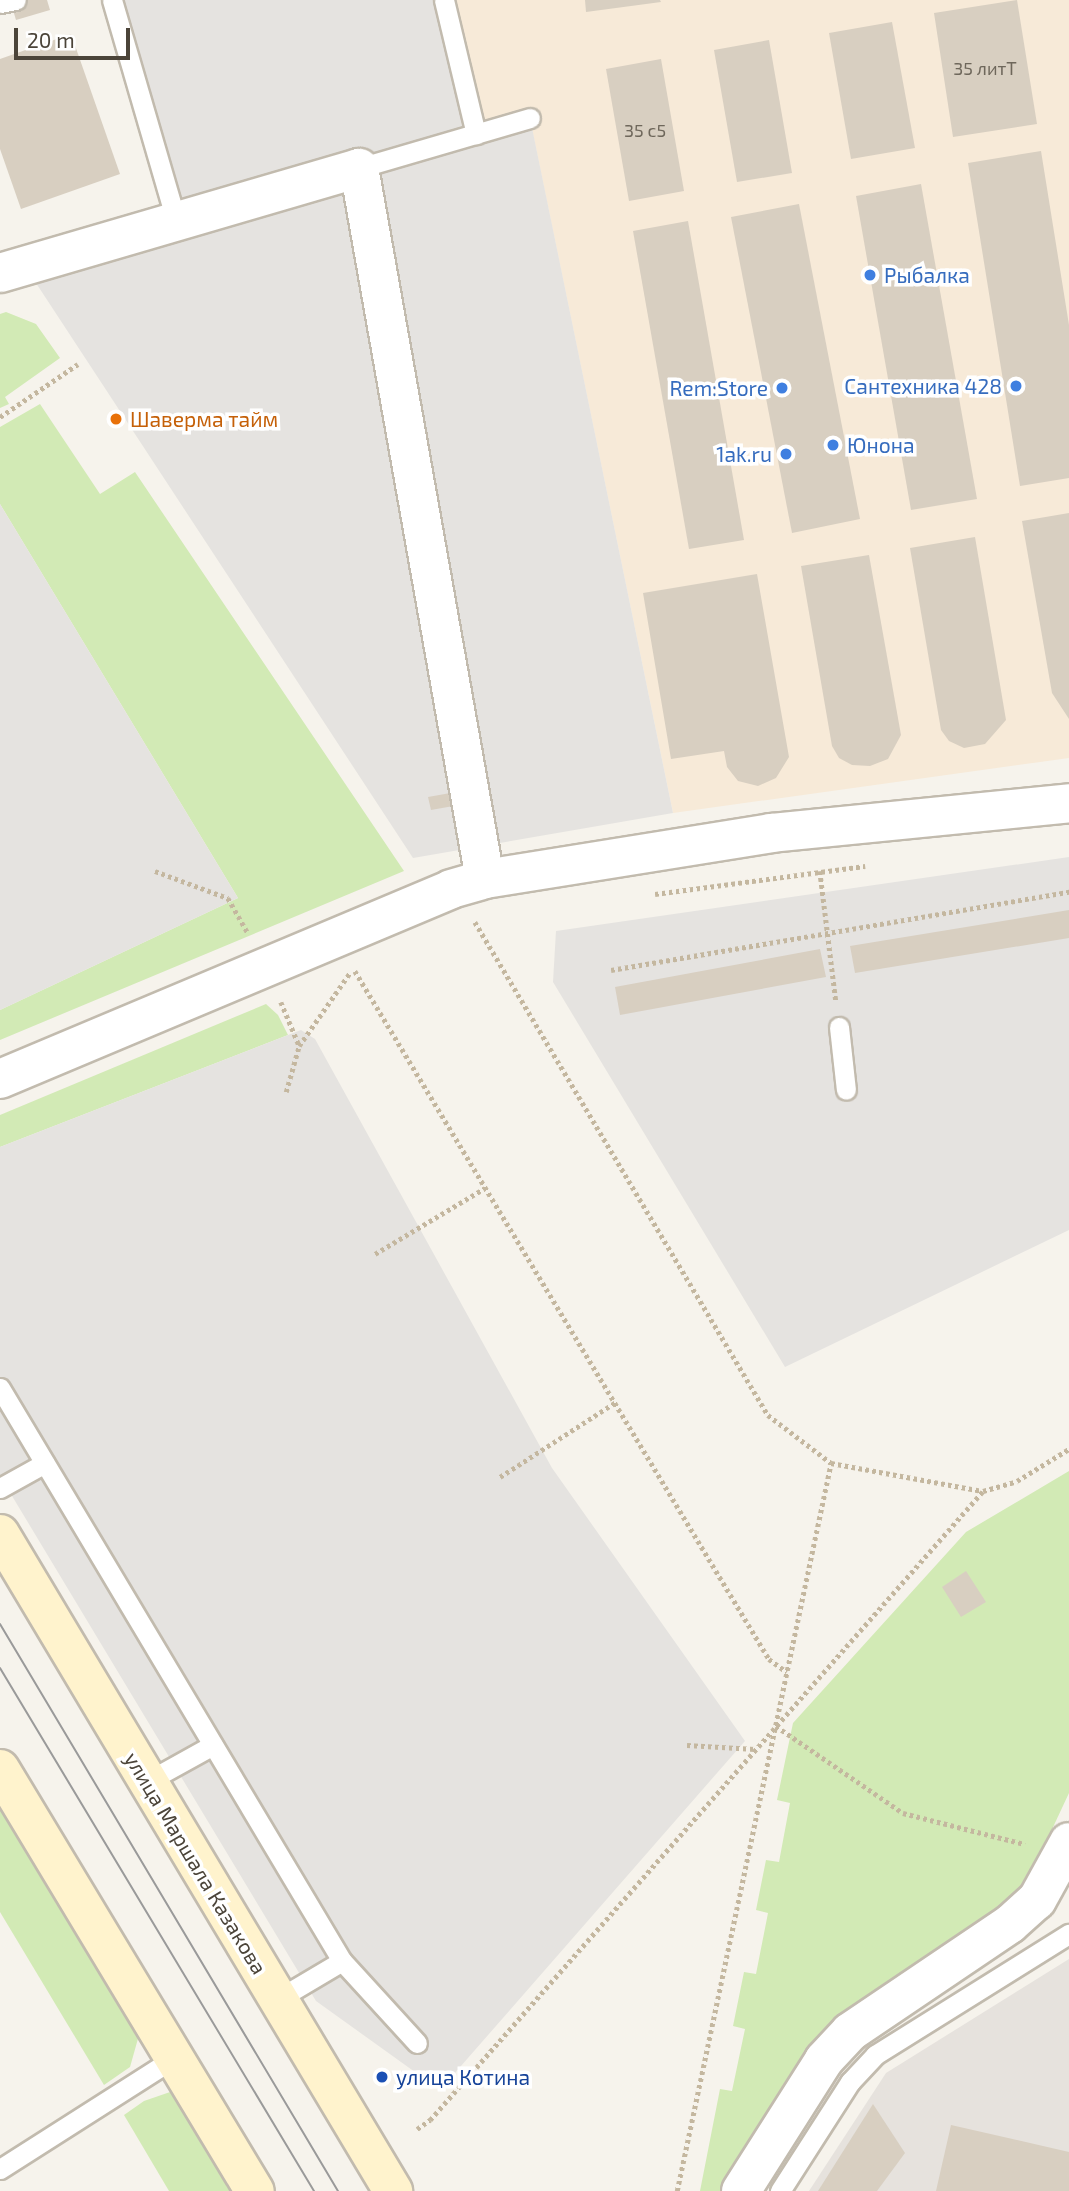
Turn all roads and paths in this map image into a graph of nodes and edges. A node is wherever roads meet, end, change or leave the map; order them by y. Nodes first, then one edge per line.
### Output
1 (16, 0) edge
2 (112, 0) edge
3 (444, 0) edge
4 (0, 3) edge
5 (530, 118) dead end
6 (476, 134) junction
7 (359, 168) junction
8 (176, 221) junction
9 (4, 264) edge
10 (78, 364) dead end
11 (0, 417) edge
12 (1069, 803) edge
13 (815, 828) junction
14 (876, 864) dead end
15 (155, 871) dead end
16 (820, 872) junction
17 (485, 879) junction
18 (1069, 892) edge
19 (647, 895) dead end
20 (486, 917) dead end
21 (245, 926) dead end
22 (827, 930) junction
23 (350, 961) dead end
24 (353, 967) junction
25 (611, 970) dead end
26 (834, 986) dead end
27 (281, 1001) dead end
28 (839, 1027) dead end
29 (299, 1046) junction
30 (0, 1079) edge
31 (846, 1090) dead end
32 (286, 1092) dead end
33 (485, 1188) junction
34 (375, 1254) dead end
35 (0, 1388) edge
36 (616, 1402) junction
37 (1069, 1449) edge
38 (45, 1463) junction
39 (831, 1463) junction
40 (500, 1477) dead end
41 (0, 1488) edge
42 (983, 1491) junction
43 (0, 1534) edge
44 (788, 1672) junction
45 (776, 1726) junction
46 (213, 1745) junction
47 (687, 1745) dead end
48 (755, 1749) junction
49 (0, 1769) edge
50 (148, 1781) junction
51 (1069, 1842) edge
52 (1031, 1846) dead end
53 (1069, 1934) edge
54 (342, 1961) junction
55 (278, 1999) junction
56 (417, 2043) dead end
57 (174, 2058) junction
58 (418, 2129) dead end
59 (0, 2169) edge
60 (255, 2191) edge
61 (393, 2191) edge
62 (677, 2191) edge
63 (741, 2191) edge
64 (780, 2191) edge

1 - 4 lane
2 - 8 lane
3 - 6 lane
5 - 6 lane
6 - 7 lane
7 - 8 street
7 - 17 street
8 - 9 street
10 - 11 path
12 - 13 street
13 - 16 path
13 - 17 street
14 - 16 path
15 - 21 path
16 - 19 path
16 - 22 path
17 - 30 street
18 - 22 path
20 - 39 path
22 - 25 path
22 - 26 path
23 - 24 path
24 - 29 path
24 - 33 path
27 - 29 path
28 - 31 lane
29 - 32 path
33 - 34 path
33 - 36 path
35 - 38 lane
36 - 40 path
36 - 44 path
37 - 42 path
38 - 41 lane
38 - 46 lane
39 - 42 path
39 - 44 path
42 - 45 path
43 - 50 main road, улица Маршала Казакова
44 - 45 path
45 - 48 path
45 - 52 path
45 - 62 path
46 - 50 lane
46 - 54 lane
47 - 48 path
48 - 58 path
49 - 57 main road
50 - 55 main road, улица Маршала Казакова
51 - 63 street
53 - 64 lane
54 - 55 lane
54 - 56 lane
55 - 61 main road, улица Маршала Казакова
57 - 59 lane
57 - 60 main road

